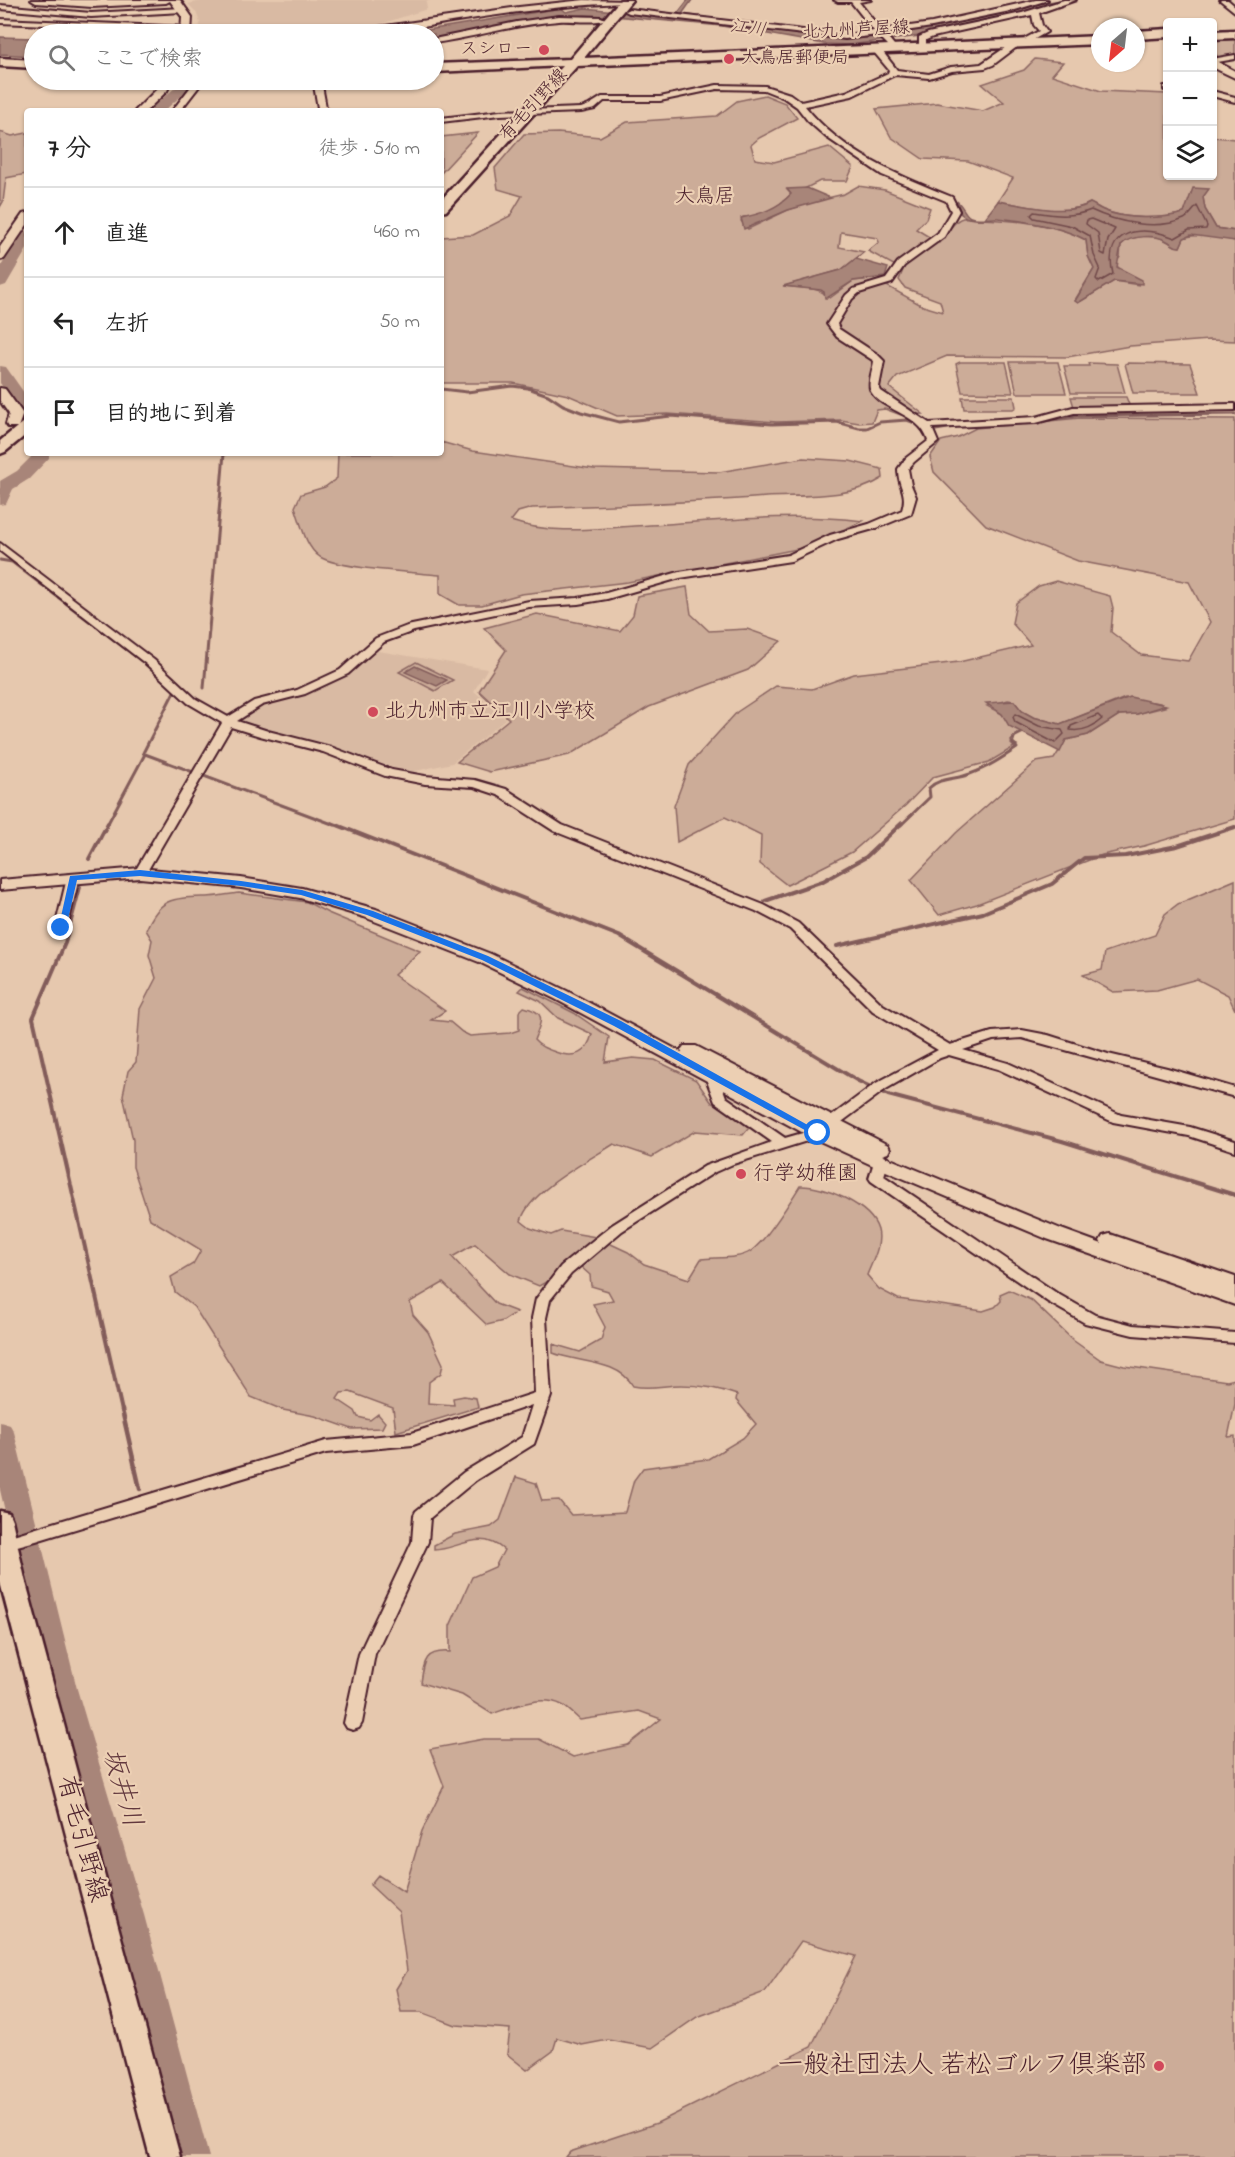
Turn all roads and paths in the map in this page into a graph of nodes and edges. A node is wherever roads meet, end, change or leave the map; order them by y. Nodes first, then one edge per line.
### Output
1 (36, 0) edge
2 (166, 0) edge
3 (175, 0) edge
4 (838, 0) edge
5 (853, 0) edge
6 (867, 0) edge
7 (1044, 0) edge
8 (1072, 0) edge
9 (1224, 0) edge
10 (557, 1) edge
11 (622, 3) edge
12 (0, 7) edge
13 (183, 10) junction
14 (1235, 10) edge
15 (1035, 12) junction
16 (52, 13) junction
17 (605, 17) junction
18 (0, 21) edge
19 (44, 23) junction
20 (60, 24) edge
21 (187, 24) edge
22 (428, 24) edge
23 (1235, 32) edge
24 (1217, 33) edge
25 (1163, 35) edge
26 (1145, 36) edge
27 (1091, 38) edge
28 (444, 39) edge
29 (883, 40) junction
30 (1023, 41) junction
31 (922, 45) junction
32 (1235, 57) edge
33 (568, 61) junction
34 (1217, 61) edge
35 (0, 64) edge
36 (24, 65) edge
37 (1217, 65) edge
38 (444, 66) edge
39 (892, 72) junction
40 (1235, 75) edge
41 (162, 90) edge
42 (192, 90) edge
43 (319, 90) edge
44 (1217, 95) edge
45 (1235, 100) edge
46 (800, 105) junction
47 (143, 108) edge
48 (178, 108) edge
49 (322, 108) edge
50 (521, 112) junction
51 (444, 120) edge
52 (444, 191) edge
53 (444, 204) edge
54 (24, 220) edge
55 (0, 256) edge
56 (0, 392) edge
57 (1235, 407) edge
58 (22, 423) edge
59 (923, 425) junction
60 (0, 435) edge
61 (0, 449) edge
62 (0, 546) edge
63 (228, 722) junction
64 (142, 868) junction
65 (0, 873) edge
66 (73, 878) junction
67 (0, 885) edge
68 (61, 928) dead end
69 (948, 1050) junction
70 (712, 1076) junction
71 (1235, 1093) edge
72 (823, 1128) junction
73 (784, 1144) junction
74 (1235, 1146) edge
75 (881, 1162) junction
76 (1235, 1284) edge
77 (1235, 1298) edge
78 (1235, 1338) edge
79 (543, 1396) junction
80 (6, 1534) edge
81 (353, 1723) dead end
82 (165, 2157) edge

1 - 2 street
3 - 13 street
4 - 5 street
5 - 6 street
5 - 29 street
7 - 29 street
8 - 15 street
9 - 14 street
10 - 11 street
10 - 22 street
11 - 17 main road, 有毛引野線
11 - 29 street
12 - 16 street
13 - 16 street
13 - 21 street
15 - 30 street
15 - 31 street
16 - 19 street
17 - 28 street
17 - 33 main road, 有毛引野線
18 - 19 street
19 - 20 street
23 - 24 main road
25 - 26 main road
27 - 30 main road, 北九州芦屋線
29 - 31 main road, 北九州芦屋線
29 - 33 main road, 北九州芦屋線
29 - 39 street
30 - 31 main road, 北九州芦屋線
30 - 39 street
32 - 34 street
33 - 38 main road, 北九州芦屋線
33 - 50 main road, 有毛引野線
35 - 36 main road
37 - 40 street
39 - 46 street
41 - 47 street
42 - 48 street
43 - 49 street
44 - 45 street
46 - 50 street
46 - 59 street
50 - 51 street
50 - 52 main road, 有毛引野線
50 - 53 main road, 有毛引野線
54 - 55 street
56 - 58 street
57 - 59 street
58 - 60 main road
58 - 61 main road
59 - 63 street
62 - 63 street
63 - 64 street
63 - 69 street
64 - 65 street
64 - 66 street
64 - 70 street
64 - 72 street
66 - 67 street
66 - 68 street
69 - 71 street
69 - 72 street
69 - 74 street
70 - 72 street
70 - 73 street
72 - 73 street
72 - 75 street
72 - 76 street
73 - 79 street
75 - 77 street
75 - 78 street
79 - 80 street
79 - 81 street
80 - 82 main road, 有毛引野線

